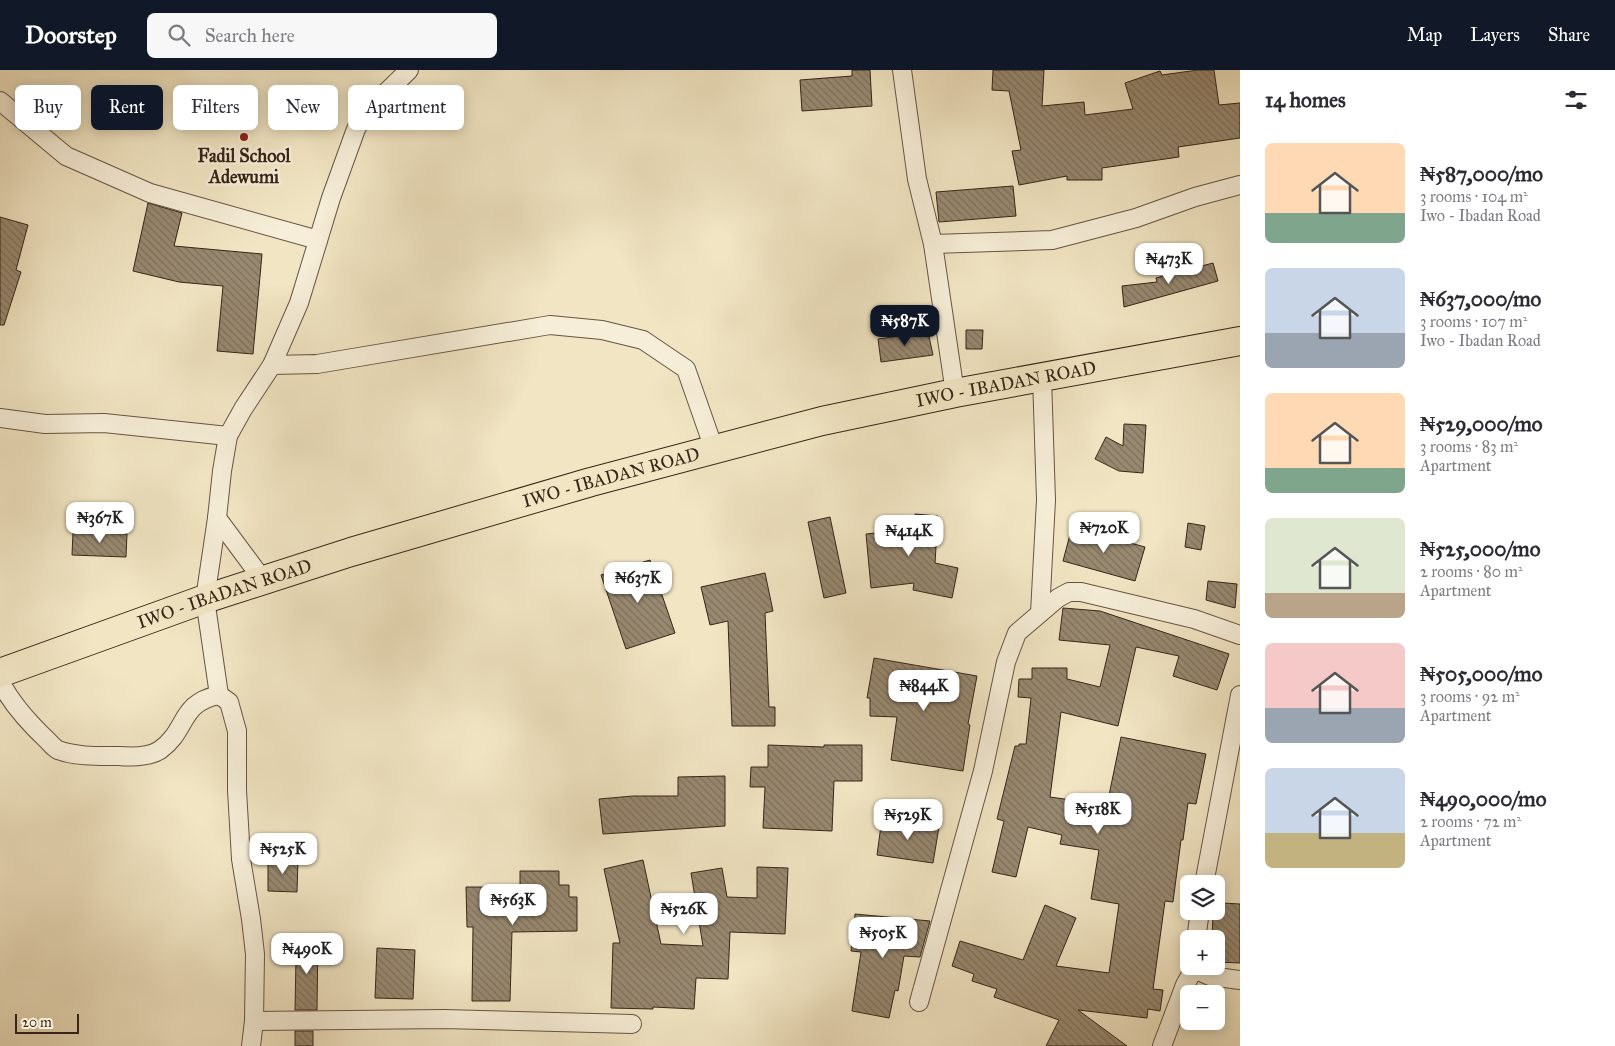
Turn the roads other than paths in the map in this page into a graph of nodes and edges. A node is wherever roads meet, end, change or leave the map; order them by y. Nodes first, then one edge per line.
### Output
1 (409, 70) edge
2 (902, 70) edge
3 (0, 101) edge
4 (1240, 185) edge
5 (318, 240) junction
6 (933, 244) junction
7 (1240, 341) edge
8 (272, 365) junction
9 (1042, 377) junction
10 (955, 393) junction
11 (0, 418) edge
12 (228, 436) junction
13 (714, 449) junction
14 (217, 518) junction
15 (263, 580) junction
16 (205, 599) junction
17 (1040, 613) junction
18 (1240, 635) edge
19 (1, 684) edge
20 (1240, 694) edge
21 (218, 696) junction
22 (1206, 875) edge
23 (1190, 975) edge
24 (1208, 975) edge
25 (1240, 980) edge
26 (919, 1002) dead end
27 (254, 1021) junction
28 (632, 1024) dead end
29 (250, 1046) edge
30 (1162, 1046) edge

1 - 5 street
2 - 6 street
3 - 5 street
4 - 6 street
5 - 8 street
6 - 10 street
7 - 9 main road, IWO - IBADAN ROAD
8 - 12 street
8 - 13 street
9 - 10 main road, IWO - IBADAN ROAD
9 - 17 street
10 - 13 main road, IWO - IBADAN ROAD
11 - 12 street
12 - 14 street
13 - 15 main road, IWO - IBADAN ROAD
14 - 15 street
14 - 16 street
15 - 16 main road, IWO - IBADAN ROAD
16 - 19 main road, IWO - IBADAN ROAD
16 - 21 street
17 - 18 street
17 - 26 street
19 - 21 street
20 - 22 street
21 - 27 street
23 - 30 street
24 - 25 street
27 - 28 street
27 - 29 street

